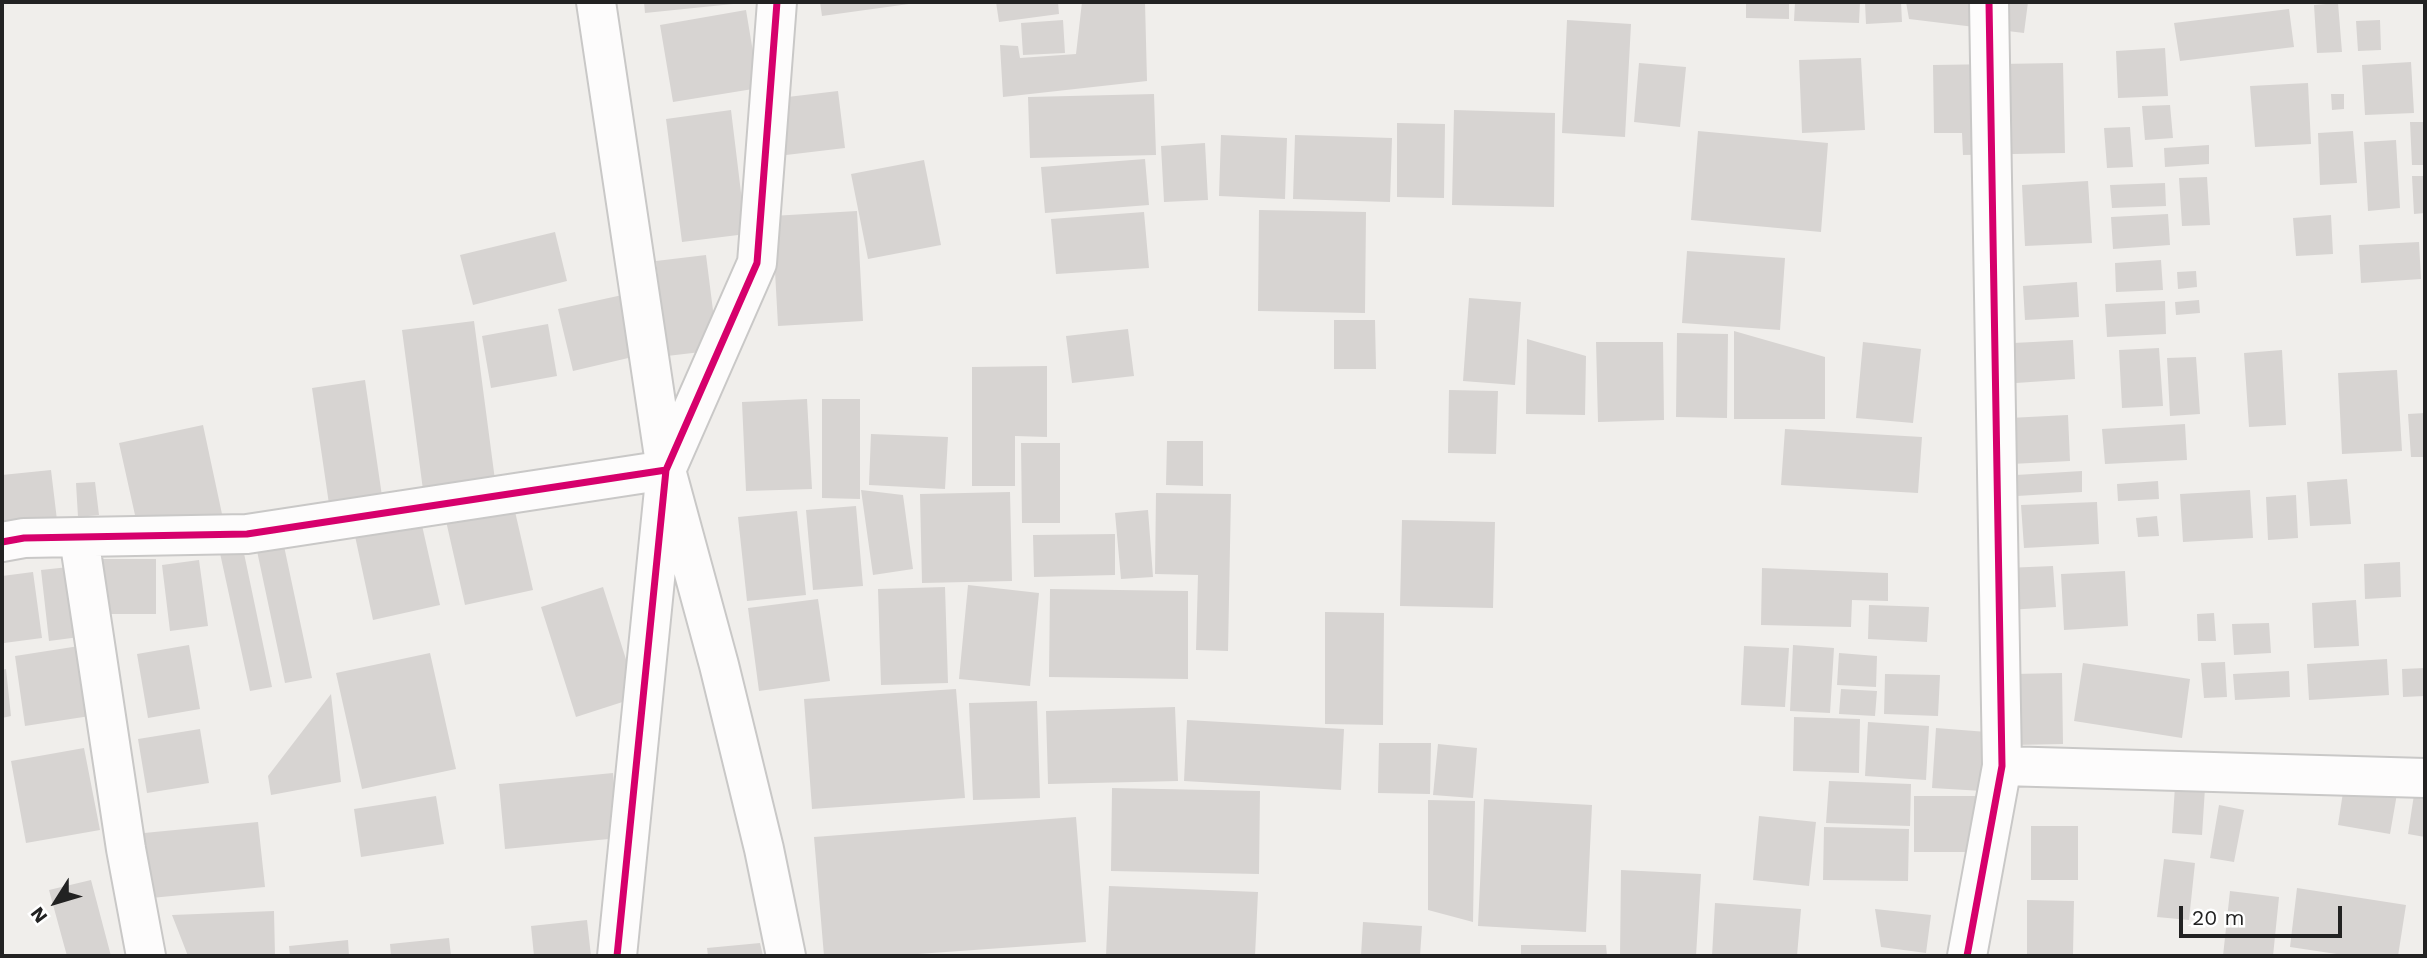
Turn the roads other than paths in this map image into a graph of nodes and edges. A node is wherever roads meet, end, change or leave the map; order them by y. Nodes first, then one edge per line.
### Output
1 (596, 2) edge
2 (777, 2) edge
3 (1989, 2) edge
4 (666, 470) junction
5 (79, 538) junction
6 (2, 542) edge
7 (2002, 766) junction
8 (2425, 778) edge
9 (146, 956) edge
10 (617, 956) edge
11 (786, 956) edge
12 (1968, 956) edge

1 - 4 street
2 - 4 street
3 - 7 street
4 - 5 street
4 - 10 street
4 - 11 street
5 - 6 street
5 - 9 street
7 - 8 street
7 - 12 street

